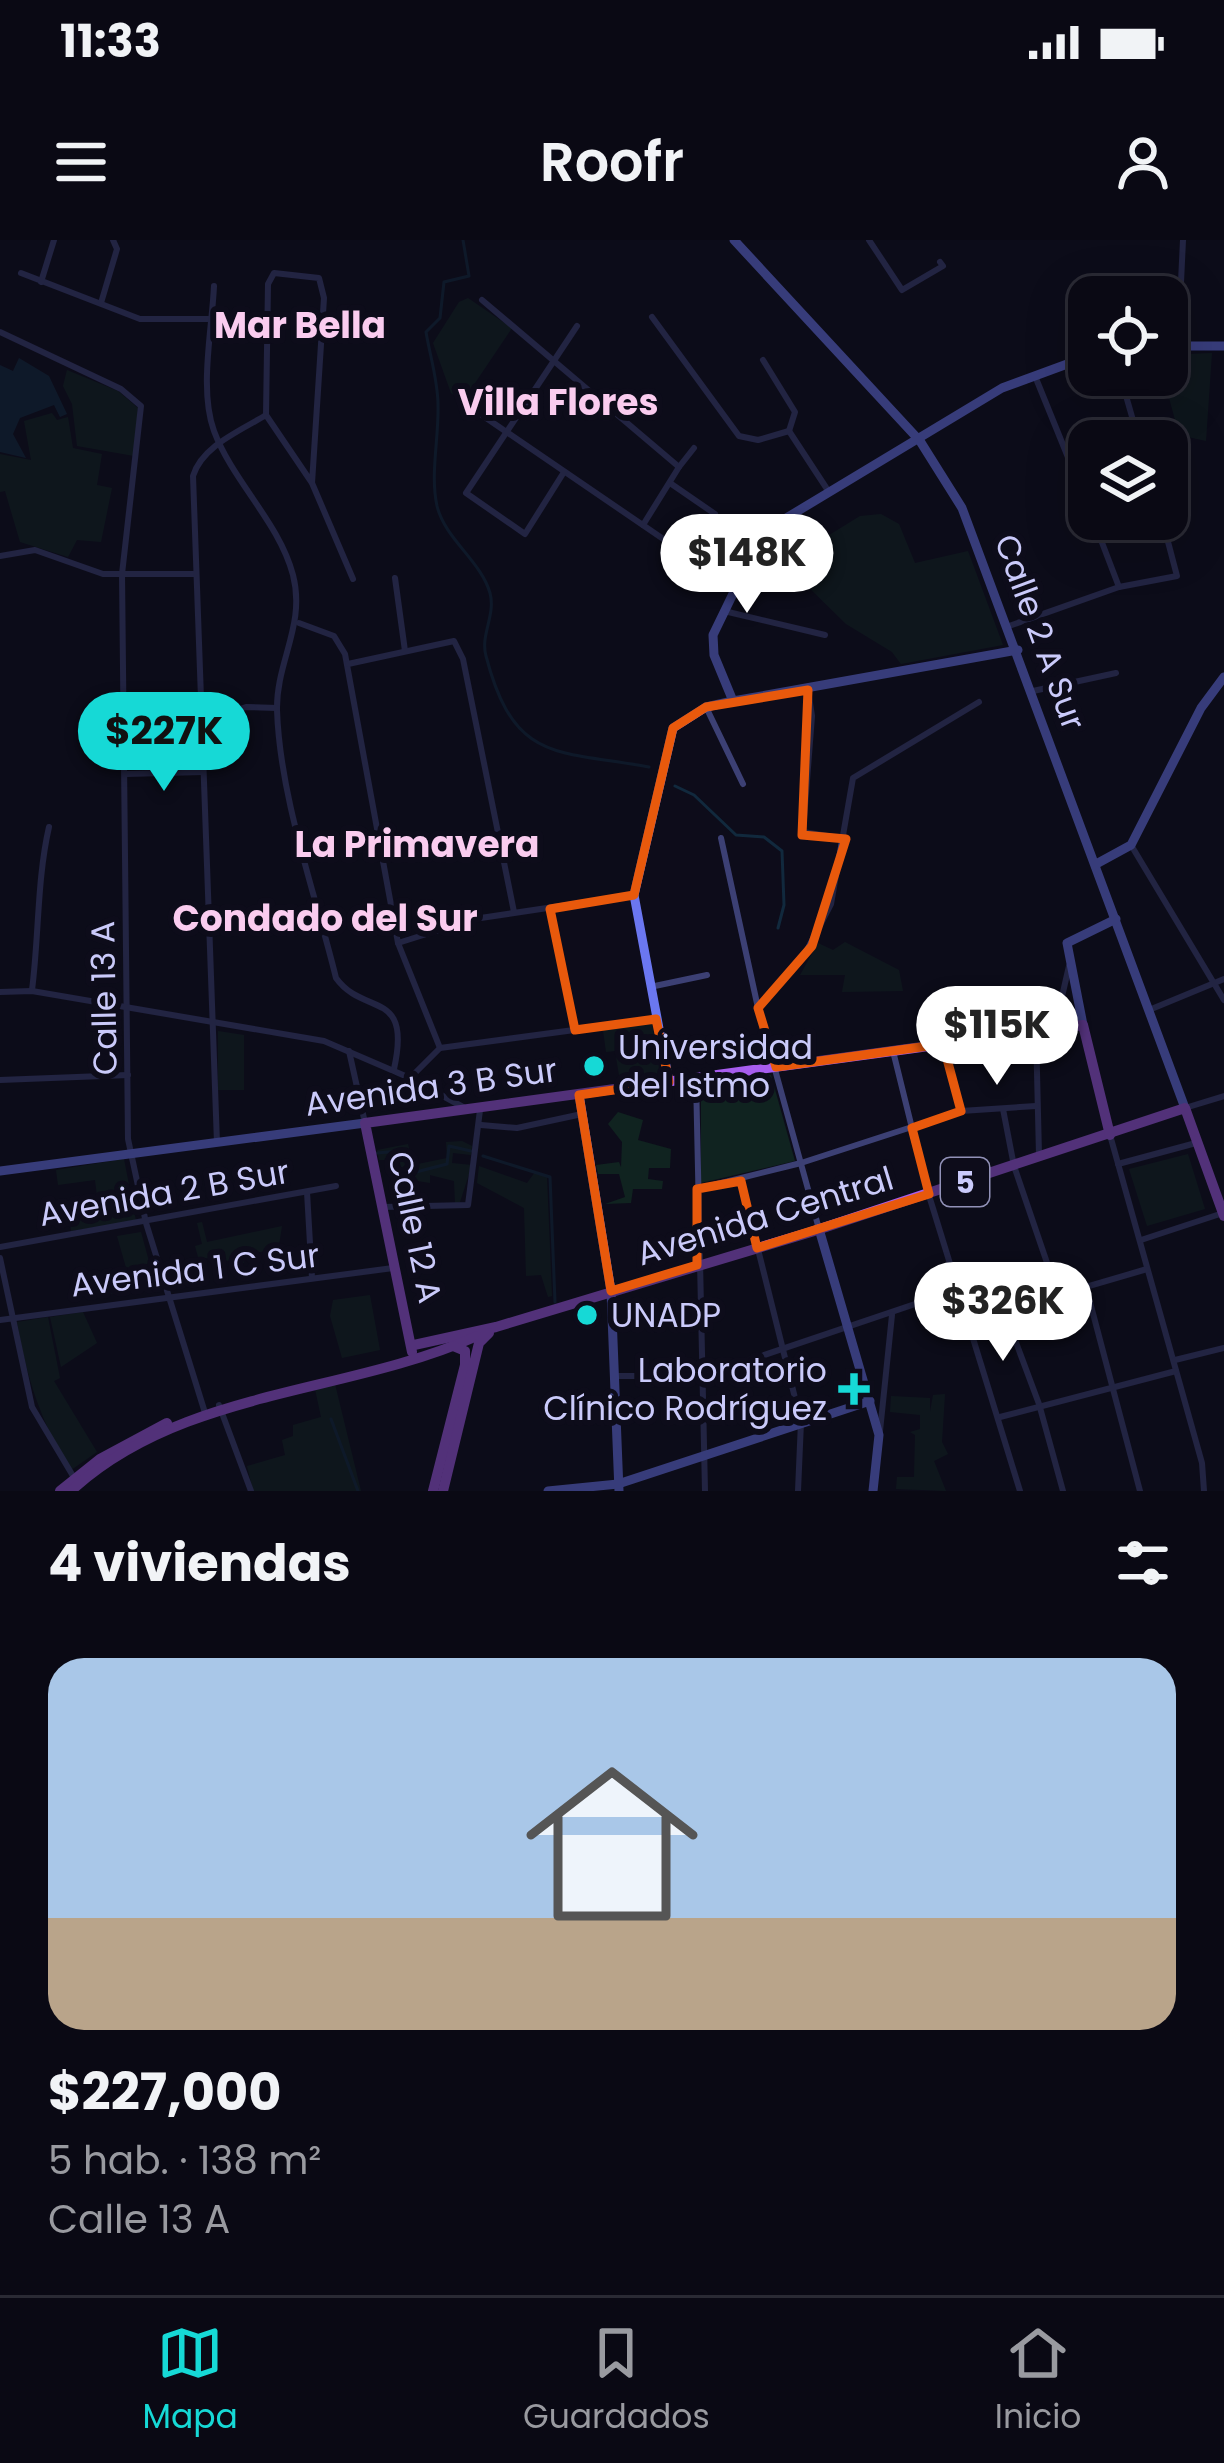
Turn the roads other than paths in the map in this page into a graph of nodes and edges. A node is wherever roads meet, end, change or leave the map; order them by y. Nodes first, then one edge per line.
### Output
1 (54, 240) edge
2 (113, 240) edge
3 (869, 240) edge
4 (1183, 240) edge
5 (738, 241) edge
6 (940, 262) dead end
7 (22, 273) dead end
8 (1180, 276) edge
9 (41, 282) junction
10 (214, 286) dead end
11 (482, 300) dead end
12 (101, 303) junction
13 (652, 316) dead end
14 (213, 319) junction
15 (577, 326) dead end
16 (0, 332) edge
17 (1188, 345) edge
18 (1224, 346) edge
19 (556, 357) junction
20 (763, 361) dead end
21 (1068, 362) edge
22 (1034, 373) junction
23 (470, 407) dead end
24 (266, 416) junction
25 (789, 431) junction
26 (504, 432) junction
27 (920, 441) junction
28 (220, 443) junction
29 (694, 448) dead end
30 (1068, 457) edge
31 (679, 467) junction
32 (564, 472) junction
33 (311, 482) junction
34 (670, 483) junction
35 (827, 489) junction
36 (716, 514) dead end
37 (643, 525) junction
38 (1101, 540) edge
39 (1168, 540) edge
40 (0, 556) edge
41 (122, 574) junction
42 (195, 574) junction
43 (395, 578) dead end
44 (353, 579) dead end
45 (1119, 587) junction
46 (735, 588) junction
47 (724, 611) junction
48 (298, 623) junction
49 (1010, 626) junction
50 (825, 635) dead end
51 (1018, 650) junction
52 (405, 651) junction
53 (347, 664) junction
54 (1116, 673) dead end
55 (1224, 677) edge
56 (808, 690) junction
57 (1033, 691) junction
58 (733, 701) junction
59 (979, 702) dead end
60 (706, 707) junction
61 (277, 708) junction
62 (200, 722) junction
63 (202, 772) junction
64 (125, 774) junction
65 (742, 784) dead end
66 (49, 827) dead end
67 (721, 838) dead end
68 (847, 839) junction
69 (1131, 845) junction
70 (1098, 863) junction
71 (634, 896) junction
72 (550, 909) junction
73 (514, 912) junction
74 (1116, 919) junction
75 (398, 943) junction
76 (1069, 966) junction
77 (707, 975) dead end
78 (1224, 979) edge
79 (1216, 986) junction
80 (650, 987) junction
81 (32, 991) junction
82 (0, 992) edge
83 (1224, 1000) edge
84 (758, 1008) junction
85 (128, 1009) junction
86 (1149, 1010) junction
87 (656, 1019) junction
88 (212, 1023) junction
89 (1082, 1024) junction
90 (1054, 1028) junction
91 (575, 1030) junction
92 (1036, 1031) junction
93 (943, 1044) junction
94 (440, 1048) junction
95 (349, 1050) junction
96 (892, 1051) junction
97 (776, 1067) junction
98 (394, 1069) junction
99 (129, 1075) junction
100 (410, 1078) junction
101 (696, 1078) junction
102 (0, 1080) edge
103 (669, 1082) junction
104 (579, 1095) junction
105 (1224, 1096) edge
106 (1036, 1106) junction
107 (480, 1108) junction
108 (1184, 1108) junction
109 (1003, 1109) junction
110 (465, 1110) junction
111 (961, 1112) junction
112 (582, 1114) junction
113 (481, 1125) junction
114 (912, 1128) junction
115 (366, 1130) junction
116 (1107, 1134) junction
117 (218, 1143) junction
118 (1197, 1143) junction
119 (129, 1154) junction
120 (1039, 1158) junction
121 (802, 1163) junction
122 (1118, 1164) junction
123 (1015, 1166) junction
124 (0, 1171) edge
125 (740, 1181) junction
126 (336, 1186) dead end
127 (697, 1189) junction
128 (307, 1192) junction
129 (929, 1194) junction
130 (383, 1207) junction
131 (1223, 1215) edge
132 (146, 1223) junction
133 (819, 1229) junction
134 (1139, 1240) junction
135 (0, 1247) edge
136 (757, 1248) junction
137 (0, 1258) edge
138 (697, 1265) junction
139 (397, 1267) junction
140 (1147, 1269) junction
141 (312, 1279) junction
142 (1086, 1287) junction
143 (962, 1289) junction
144 (610, 1291) junction
145 (169, 1294) junction
146 (1058, 1295) junction
147 (1007, 1310) junction
148 (892, 1315) junction
149 (13, 1318) junction
150 (0, 1320) edge
151 (496, 1327) junction
152 (848, 1329) junction
153 (470, 1339) junction
154 (413, 1348) junction
155 (444, 1348) junction
156 (1224, 1348) edge
157 (784, 1351) junction
158 (477, 1354) junction
159 (1173, 1360) junction
160 (1177, 1371) junction
161 (615, 1376) junction
162 (702, 1376) junction
163 (1115, 1384) junction
164 (869, 1401) junction
165 (1040, 1404) junction
166 (220, 1408) junction
167 (205, 1413) junction
168 (1000, 1417) junction
169 (801, 1422) junction
170 (452, 1435) junction
171 (879, 1435) junction
172 (705, 1455) junction
173 (74, 1484) edge
174 (618, 1488) edge
175 (60, 1491) edge
176 (250, 1491) edge
177 (433, 1491) edge
178 (442, 1491) edge
179 (548, 1491) edge
180 (705, 1491) edge
181 (798, 1491) edge
182 (874, 1491) edge
183 (1020, 1491) edge
184 (1063, 1491) edge
185 (1140, 1491) edge
186 (1204, 1491) edge

1 - 9 street
2 - 12 street
3 - 6 street
4 - 8 street
5 - 27 street, Calle 2 A Sur
7 - 9 street
9 - 12 street
10 - 14 street
11 - 19 street
12 - 14 street
13 - 25 street
14 - 28 street
15 - 19 street
16 - 41 street, Calle 13 A
17 - 18 street
19 - 26 street
19 - 31 street
20 - 25 street
21 - 22 street
22 - 27 street
22 - 30 street
23 - 26 street
24 - 28 street
24 - 33 street
24 - 33 street
25 - 35 street
26 - 32 street
26 - 32 street
27 - 35 street
27 - 49 street, Calle 2 A Sur
28 - 42 street
28 - 48 street
29 - 31 street
31 - 34 street
32 - 37 street
33 - 44 street
34 - 36 street
34 - 37 street
35 - 46 street
37 - 46 street
38 - 45 street
39 - 45 street
40 - 41 street
41 - 42 street
41 - 64 street, Calle 13 A
42 - 62 street
43 - 52 street
45 - 49 street
46 - 47 street
47 - 50 street
47 - 58 street
48 - 53 street
48 - 61 street
49 - 51 street, Calle 2 A Sur
51 - 56 street
51 - 57 street, Calle 2 A Sur
52 - 53 street
52 - 73 street
53 - 75 street
54 - 57 street
55 - 69 street
56 - 58 street
56 - 68 street
57 - 70 street, Calle 2 A Sur
58 - 60 street
59 - 68 street
60 - 65 street
60 - 71 street
61 - 62 street
61 - 98 street
62 - 63 street
63 - 64 street
63 - 88 street
64 - 85 street, Calle 13 A
66 - 81 street
67 - 84 street
68 - 84 street
69 - 70 street
69 - 79 street
70 - 74 street, Calle 2 A Sur
71 - 72 street
71 - 80 street
72 - 73 street
72 - 91 street
73 - 75 street
74 - 76 street
74 - 86 street, Calle 2 A Sur
75 - 94 street
76 - 89 street
76 - 90 street
77 - 80 street
78 - 79 street
79 - 83 street
79 - 86 street
80 - 87 street
81 - 82 street
81 - 85 street
84 - 97 street
85 - 88 street
85 - 99 street, Calle 13 A
86 - 108 street, Calle 2 A Sur
87 - 91 street
87 - 103 street
88 - 95 street
88 - 117 street
89 - 90 main road, Avenida 3 B Sur
89 - 116 main road
90 - 92 main road, Avenida 3 B Sur
91 - 94 street
92 - 93 main road, Avenida 3 B Sur
92 - 106 street
93 - 96 main road, Avenida 3 B Sur
93 - 111 street
94 - 100 street
95 - 98 street
95 - 115 street, Calle 12 A
96 - 97 main road, Avenida 3 B Sur
96 - 114 street
97 - 101 main road, Avenida 3 B Sur
97 - 121 street
98 - 100 street
99 - 102 street
99 - 119 street, Calle 13 A
100 - 110 street
101 - 103 main road, Avenida 3 B Sur
101 - 127 street
103 - 104 main road, Avenida 3 B Sur
104 - 107 main road, Avenida 3 B Sur
104 - 112 street
105 - 108 street
106 - 109 street
106 - 120 street
107 - 110 main road, Avenida 3 B Sur
107 - 113 street
108 - 116 main road, Avenida Central / 5
108 - 118 main road
109 - 111 street
109 - 123 street
110 - 115 main road, Avenida 3 B Sur
111 - 114 street
112 - 113 street
112 - 144 street
113 - 130 street
114 - 121 street
114 - 129 street
115 - 117 street, Avenida 3 B Sur
115 - 130 main road, Calle 12 A
116 - 120 main road, Avenida Central / 5
116 - 122 street
117 - 119 street, Avenida 3 B Sur
118 - 122 street
118 - 131 main road
119 - 124 street, Avenida 3 B Sur
119 - 132 street, Calle 13 A
120 - 123 main road, Avenida Central / 5
121 - 125 street
121 - 133 street
122 - 134 street
123 - 129 main road, Avenida Central / 5
123 - 146 street
125 - 127 street
125 - 136 street
126 - 128 street, Avenida 2 B Sur
127 - 138 street
128 - 132 street, Avenida 2 B Sur
128 - 141 street
129 - 133 main road, Avenida Central / 5
129 - 143 street
130 - 139 main road, Calle 12 A
131 - 134 street
132 - 135 street, Avenida 2 B Sur
132 - 145 street, Calle 13 A
133 - 136 main road, Avenida Central / 5
133 - 152 street
134 - 140 street
136 - 138 main road, Avenida Central / 5
136 - 157 street
137 - 149 street
138 - 144 main road, Avenida Central / 5
138 - 162 street
139 - 141 street, Avenida 1 C Sur
139 - 154 main road, Calle 12 A
140 - 142 street
140 - 159 street
141 - 145 street, Avenida 1 C Sur
142 - 146 street
142 - 163 street
143 - 147 street
143 - 148 street
143 - 168 street
144 - 151 main road, Avenida Central / 5
144 - 161 street
145 - 149 street, Avenida 1 C Sur
145 - 167 street, Calle 13 A
146 - 147 street
147 - 165 street
148 - 152 street
148 - 171 street
149 - 150 street, Avenida 1 C Sur
149 - 173 street
151 - 153 main road, 5
151 - 154 main road
151 - 158 main road
152 - 157 street
152 - 164 street
153 - 154 main road, 5
153 - 155 main road, 5
153 - 158 main road
154 - 166 main road, 5
155 - 166 main road, 5
155 - 170 main road
156 - 159 street
157 - 162 street
157 - 169 street
158 - 170 main road
159 - 160 street
160 - 163 street
160 - 186 street
161 - 162 street
161 - 174 street
162 - 172 street
163 - 165 street
163 - 185 street
164 - 169 street
164 - 171 street
165 - 168 street
165 - 184 street
166 - 167 main road, 5
166 - 176 street
167 - 173 main road, 5
168 - 183 street
169 - 172 street
169 - 181 street
170 - 177 main road
170 - 178 main road
171 - 182 street
172 - 174 street
172 - 180 street
173 - 175 main road, 5
174 - 179 street

